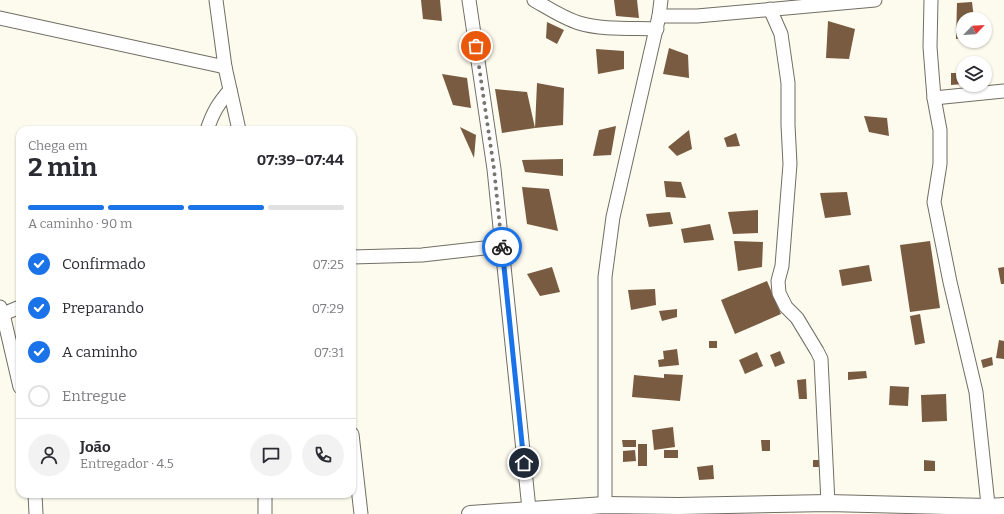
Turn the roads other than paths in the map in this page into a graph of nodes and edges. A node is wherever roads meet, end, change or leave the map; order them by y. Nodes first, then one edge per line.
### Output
1 (216, 0) edge
2 (469, 0) edge
3 (534, 0) edge
4 (661, 0) edge
5 (875, 0) edge
6 (931, 0) edge
7 (770, 9) junction
8 (0, 18) edge
9 (658, 22) junction
10 (225, 67) junction
11 (230, 90) junction
12 (1004, 91) edge
13 (934, 98) junction
14 (208, 126) edge
15 (238, 126) edge
16 (502, 246) junction
17 (356, 257) edge
18 (16, 308) edge
19 (2, 311) edge
20 (16, 370) edge
21 (356, 470) edge
22 (35, 498) edge
23 (265, 498) edge
24 (828, 503) junction
25 (605, 505) junction
26 (1004, 506) edge
27 (529, 509) junction
28 (787, 509) edge
29 (679, 510) edge
30 (988, 510) edge
31 (36, 514) edge
32 (265, 514) edge
33 (361, 514) edge
34 (470, 514) edge

1 - 10 street
2 - 16 street
3 - 9 street
4 - 9 street
5 - 7 street
6 - 13 street
7 - 9 street
7 - 24 street
8 - 10 street
9 - 25 street
10 - 11 street
11 - 14 street
11 - 15 street
12 - 13 street
13 - 30 street
16 - 17 street
16 - 27 street
18 - 19 street
19 - 20 street
21 - 33 street
22 - 31 street
23 - 32 street
24 - 28 street
24 - 30 street
25 - 27 street
25 - 29 street
26 - 30 street
27 - 34 street
28 - 29 street

